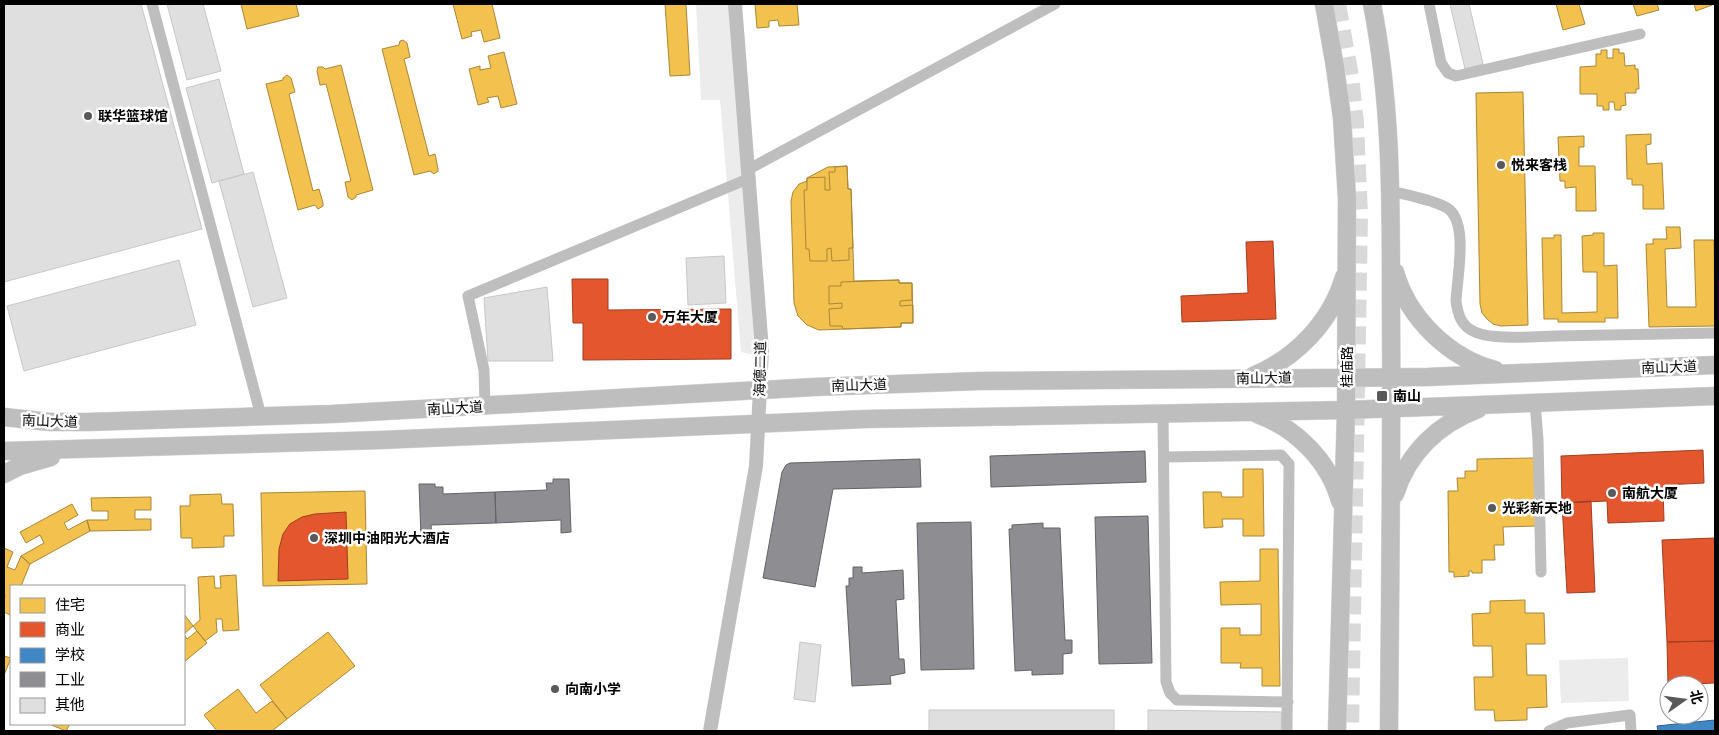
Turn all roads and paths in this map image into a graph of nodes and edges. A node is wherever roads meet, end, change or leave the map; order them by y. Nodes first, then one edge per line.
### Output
1 (152, 4) edge
2 (735, 4) edge
3 (1055, 4) edge
4 (1324, 4) edge
5 (1372, 4) edge
6 (1429, 4) edge
7 (1640, 34) dead end
8 (749, 173) junction
9 (1391, 191) junction
10 (1391, 260) junction
11 (1347, 264) junction
12 (1715, 333) edge
13 (1715, 365) edge
14 (1508, 373) junction
15 (1392, 377) junction
16 (1346, 378) junction
17 (1245, 379) junction
18 (760, 390) junction
19 (1715, 396) edge
20 (1535, 402) junction
21 (1509, 404) junction
22 (485, 406) junction
23 (1391, 409) junction
24 (1346, 410) junction
25 (1250, 412) junction
26 (1163, 414) junction
27 (261, 416) junction
28 (4, 417) edge
29 (758, 424) junction
30 (93, 449) junction
31 (4, 451) edge
32 (1165, 457) junction
33 (4, 474) edge
34 (1343, 510) junction
35 (1391, 517) junction
36 (1541, 572) dead end
37 (1288, 702) junction
38 (710, 731) edge
39 (1288, 731) edge
40 (1337, 731) edge
41 (1389, 731) edge
42 (1549, 731) edge
43 (1632, 731) edge

1 - 27 street
2 - 8 street, 海德二道
3 - 8 street
4 - 11 main road, 桂庙路
5 - 9 main road
6 - 7 street
8 - 18 street, 海德二道
8 - 22 street
9 - 10 main road
9 - 12 street
10 - 14 main road
10 - 15 main road
11 - 16 main road, 桂庙路
11 - 17 main road
13 - 14 main road, 南山大道
14 - 15 main road, 南山大道
15 - 16 main road, 南山大道
15 - 23 main road
16 - 17 main road, 南山大道
16 - 24 main road, 桂庙路
17 - 18 main road, 南山大道
18 - 22 main road, 南山大道
18 - 29 street, 海德二道
19 - 20 main road, 南山大道
20 - 21 main road, 南山大道
20 - 36 street
21 - 23 main road, 南山大道
21 - 35 main road
22 - 27 main road, 南山大道
23 - 24 main road, 南山大道
23 - 35 main road
24 - 25 main road, 南山大道
24 - 34 main road, 桂庙路
25 - 26 main road, 南山大道
25 - 34 main road
26 - 29 main road, 南山大道
26 - 32 street
27 - 28 main road, 南山大道
29 - 30 main road, 南山大道
29 - 38 street, 海德二道
30 - 31 main road, 南山大道
30 - 33 main road
32 - 37 street
32 - 37 street
34 - 40 main road, 桂庙路
35 - 41 main road
37 - 39 street
42 - 43 street

